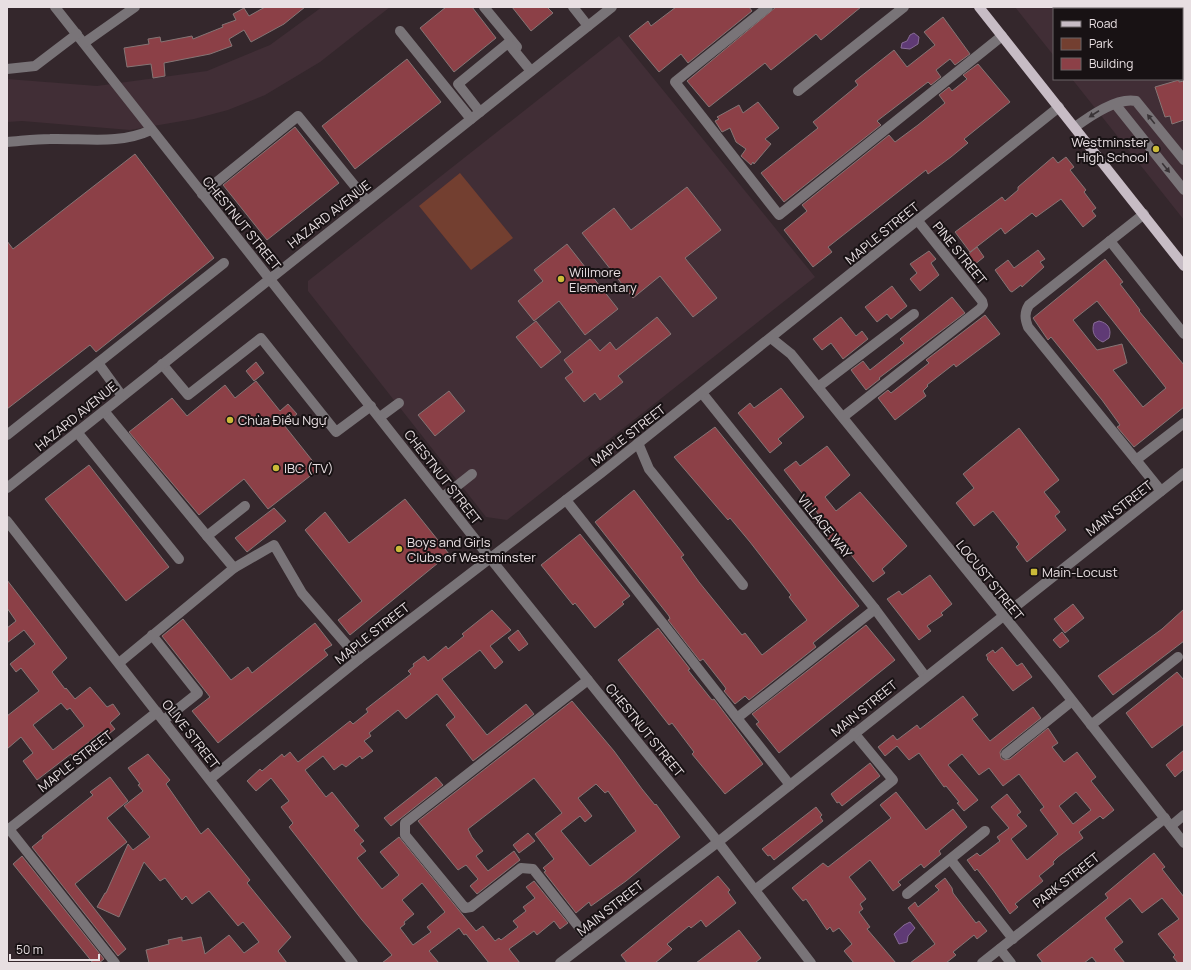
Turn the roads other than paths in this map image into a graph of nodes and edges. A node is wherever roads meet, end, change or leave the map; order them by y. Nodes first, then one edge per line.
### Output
1 (56, 7) edge
2 (135, 7) edge
3 (484, 7) edge
4 (573, 7) edge
5 (612, 7) edge
6 (768, 7) edge
7 (904, 7) edge
8 (979, 7) edge
9 (588, 26) junction
10 (400, 31) dead end
11 (77, 34) junction
12 (1002, 36) junction
13 (84, 42) junction
14 (7, 69) edge
15 (532, 70) junction
16 (798, 91) dead end
17 (1116, 104) junction
18 (1059, 107) junction
19 (480, 112) junction
20 (471, 119) junction
21 (1075, 127) junction
22 (151, 130) junction
23 (7, 142) edge
24 (1184, 160) edge
25 (1184, 190) edge
26 (202, 194) junction
27 (367, 201) junction
28 (1144, 214) junction
29 (918, 221) junction
30 (1110, 241) junction
31 (224, 263) dead end
32 (1184, 266) edge
33 (270, 278) junction
34 (914, 314) dead end
35 (1184, 334) edge
36 (771, 338) junction
37 (98, 363) junction
38 (162, 364) junction
39 (818, 387) junction
40 (702, 393) junction
41 (122, 396) junction
42 (399, 403) dead end
43 (371, 406) junction
44 (104, 410) junction
45 (380, 417) junction
46 (843, 417) junction
47 (1184, 423) edge
48 (77, 432) junction
49 (7, 435) edge
50 (638, 443) junction
51 (1136, 460) junction
52 (1184, 473) edge
53 (472, 474) dead end
54 (7, 488) edge
55 (1161, 491) junction
56 (443, 497) junction
57 (566, 500) junction
58 (245, 506) dead end
59 (7, 521) edge
60 (207, 536) junction
61 (490, 558) junction
62 (179, 559) dead end
63 (234, 568) junction
64 (743, 585) dead end
65 (875, 609) junction
66 (1002, 616) junction
67 (152, 635) junction
68 (1178, 657) dead end
69 (359, 659) junction
70 (119, 663) junction
71 (925, 676) junction
72 (588, 680) junction
73 (1072, 701) junction
74 (160, 716) junction
75 (737, 718) junction
76 (1091, 725) junction
77 (854, 733) junction
78 (1006, 754) dead end
79 (210, 779) junction
80 (790, 785) junction
81 (1184, 815) edge
82 (1168, 822) junction
83 (985, 831) dead end
84 (718, 842) junction
85 (1184, 843) edge
86 (951, 860) junction
87 (755, 890) junction
88 (907, 894) dead end
89 (1013, 939) junction
90 (589, 940) junction
91 (1000, 949) junction
92 (115, 963) edge
93 (353, 963) edge
94 (560, 963) edge
95 (811, 963) edge
96 (982, 963) edge
97 (1011, 963) edge

1 - 11 street, CHESTNUT STREET
2 - 13 street
3 - 15 street
4 - 9 street
5 - 9 street, HAZARD AVENUE
6 - 12 street
7 - 16 street
8 - 12 main road
9 - 15 street, HAZARD AVENUE
10 - 20 street
11 - 13 street, CHESTNUT STREET
11 - 14 street
12 - 18 main road
13 - 22 street, CHESTNUT STREET
15 - 19 street, HAZARD AVENUE
15 - 19 street
17 -> 21 street
24 -> 17 street
17 -> 25 street
18 - 21 main road
18 - 29 street, MAPLE STREET
19 - 20 street, HAZARD AVENUE
20 - 27 street, HAZARD AVENUE
21 - 28 main road
22 - 23 street
22 - 26 street, CHESTNUT STREET
26 - 27 street
26 - 33 street, CHESTNUT STREET
27 - 33 street, HAZARD AVENUE
28 - 30 street
28 - 32 main road
29 - 36 street, MAPLE STREET
29 - 46 street, PINE STREET
30 - 35 street
30 - 51 street
31 - 37 street
33 - 38 street, HAZARD AVENUE
33 - 43 street, CHESTNUT STREET
34 - 39 street
36 - 39 street, LOCUST STREET
36 - 40 street, MAPLE STREET
37 - 41 street
37 - 49 street
38 - 41 street, HAZARD AVENUE
38 - 43 street
39 - 46 street, LOCUST STREET
40 - 50 street, MAPLE STREET
40 - 65 street, VILLAGE WAY
41 - 44 street, HAZARD AVENUE
42 - 45 street
43 - 45 street, CHESTNUT STREET
44 - 48 street, HAZARD AVENUE
44 - 60 street
45 - 56 street, CHESTNUT STREET
46 - 66 street, LOCUST STREET
47 - 51 street
48 - 54 street, HAZARD AVENUE
48 - 62 street
50 - 57 street, MAPLE STREET
50 - 64 street
51 - 55 street
52 - 55 street, MAIN STREET
53 - 56 street
55 - 66 street, MAIN STREET
56 - 61 street, CHESTNUT STREET
57 - 61 street, MAPLE STREET
57 - 75 street
58 - 60 street
59 - 70 street, OLIVE STREET
60 - 63 street
61 - 69 street, MAPLE STREET
61 - 72 street, CHESTNUT STREET
63 - 67 street
63 - 69 street
65 - 71 street, VILLAGE WAY
65 - 75 street
66 - 71 street, MAIN STREET
66 - 73 street, LOCUST STREET
67 - 70 street
67 - 74 street, MAPLE STREET
68 - 76 street
69 - 79 street, MAPLE STREET
70 - 74 street, OLIVE STREET
71 - 77 street, MAIN STREET
72 - 84 street, CHESTNUT STREET
72 - 90 street
73 - 76 street, LOCUST STREET
73 - 78 street
74 - 79 street, OLIVE STREET
74 - 92 street, MAPLE STREET
75 - 80 street
76 - 82 street, LOCUST STREET
77 - 80 street, MAIN STREET
77 - 87 street
79 - 93 street, OLIVE STREET
80 - 84 street, MAIN STREET
81 - 82 street, PARK STREET
82 - 85 street, LOCUST STREET
82 - 89 street, PARK STREET
83 - 86 street
84 - 87 street, CHESTNUT STREET
84 - 90 street, MAIN STREET
86 - 88 street
86 - 89 street
87 - 95 street, CHESTNUT STREET
89 - 91 street, PARK STREET
90 - 94 street, MAIN STREET
91 - 96 street, PARK STREET
91 - 97 street

